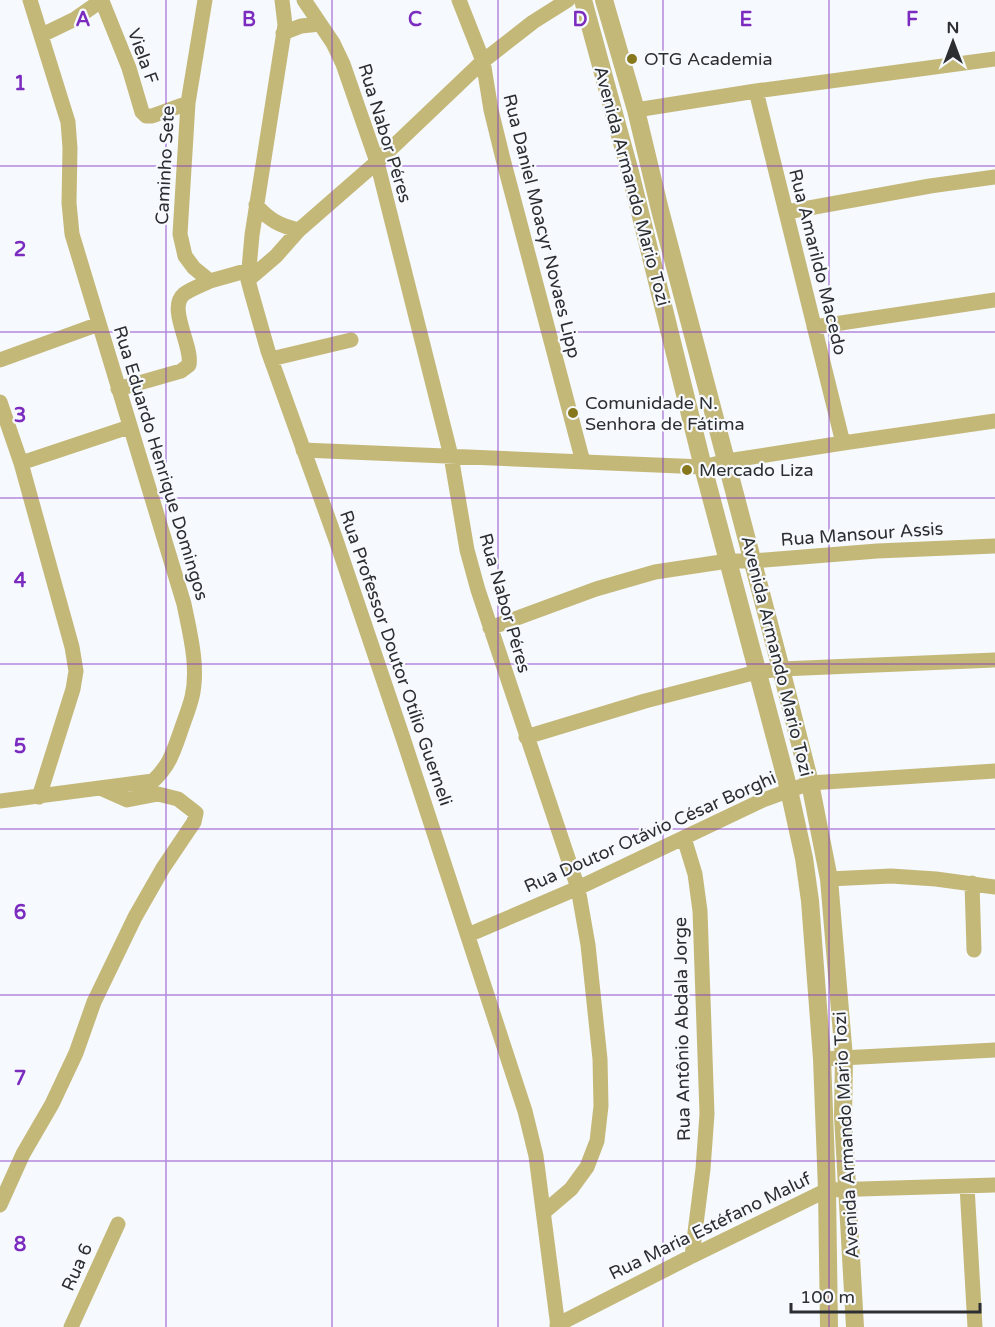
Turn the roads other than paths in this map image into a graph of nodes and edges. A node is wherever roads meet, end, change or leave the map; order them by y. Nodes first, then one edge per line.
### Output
1 (30, 0) edge
2 (102, 0) edge
3 (205, 0) edge
4 (282, 0) edge
5 (304, 0) edge
6 (459, 0) edge
7 (568, 0) edge
8 (583, 0) edge
9 (604, 0) edge
10 (320, 24) junction
11 (283, 33) junction
12 (42, 35) junction
13 (995, 59) edge
14 (483, 61) junction
15 (756, 91) junction
16 (188, 103) junction
17 (636, 110) junction
18 (377, 162) junction
19 (995, 177) edge
20 (256, 205) junction
21 (787, 212) junction
22 (299, 230) junction
23 (249, 275) junction
24 (210, 281) junction
25 (995, 300) edge
26 (99, 324) junction
27 (814, 327) junction
28 (351, 340) dead end
29 (271, 359) junction
30 (0, 360) edge
31 (118, 389) junction
32 (0, 402) edge
33 (995, 421) edge
34 (129, 427) junction
35 (843, 443) junction
36 (303, 450) junction
37 (451, 456) junction
38 (727, 461) junction
39 (583, 462) junction
40 (21, 463) junction
41 (703, 467) junction
42 (995, 546) edge
43 (728, 561) junction
44 (753, 561) junction
45 (490, 628) junction
46 (995, 660) edge
47 (781, 669) junction
48 (758, 672) junction
49 (526, 737) junction
50 (995, 771) edge
51 (810, 783) junction
52 (100, 788) junction
53 (789, 790) junction
54 (39, 797) junction
55 (0, 801) edge
56 (684, 838) junction
57 (829, 879) junction
58 (972, 883) junction
59 (995, 887) edge
60 (578, 888) junction
61 (468, 935) junction
62 (974, 950) dead end
63 (995, 1050) edge
64 (844, 1058) junction
65 (822, 1059) junction
66 (995, 1185) edge
67 (967, 1186) junction
68 (849, 1189) junction
69 (827, 1190) junction
70 (0, 1205) edge
71 (543, 1212) junction
72 (118, 1224) dead end
73 (692, 1256) junction
74 (558, 1326) edge
75 (827, 1326) edge
76 (71, 1327) edge
77 (855, 1327) edge
78 (975, 1327) edge

1 - 12 street, Rua Eduardo Henrique Domingos
2 - 12 street
2 - 16 street, Viela F
3 - 16 street, Caminho Sete
4 - 11 street, Rua Professor Doutor Otílio Guerneli
5 - 10 street, Rua Nabor Péres
6 - 14 street, Rua Daniel Moacyr Novaes Lipp
7 - 14 street
8 - 41 street, Avenida Armando Mario Tozi
9 - 17 street, Avenida Armando Mario Tozi
10 - 11 street
10 - 18 street, Rua Nabor Péres
11 - 20 street, Rua Professor Doutor Otílio Guerneli
12 - 26 street, Rua Eduardo Henrique Domingos
13 - 15 street
14 - 18 street
14 - 39 street, Rua Daniel Moacyr Novaes Lipp
15 - 17 street
15 - 21 street, Rua Amarildo Macedo
16 - 24 street, Caminho Sete
17 - 38 street, Avenida Armando Mario Tozi
18 - 22 street
18 - 37 street, Rua Nabor Péres
19 - 21 street
20 - 22 street
20 - 23 street, Rua Professor Doutor Otílio Guerneli
21 - 27 street, Rua Amarildo Macedo
22 - 23 street
23 - 24 street
23 - 29 street, Rua Professor Doutor Otílio Guerneli
24 - 31 street
25 - 27 street
26 - 30 street
26 - 31 street, Rua Eduardo Henrique Domingos
27 - 35 street, Rua Amarildo Macedo
28 - 29 street
29 - 36 street, Rua Professor Doutor Otílio Guerneli
31 - 34 street, Rua Eduardo Henrique Domingos
32 - 40 street
33 - 35 street
34 - 40 street
34 - 52 street, Rua Eduardo Henrique Domingos
35 - 38 street
36 - 37 street
36 - 61 street, Rua Professor Doutor Otílio Guerneli
37 - 39 street
37 - 45 street, Rua Nabor Péres
38 - 41 street
38 - 44 street, Avenida Armando Mario Tozi
39 - 41 street
40 - 54 street
41 - 43 street, Avenida Armando Mario Tozi
42 - 44 street, Rua Mansour Assis
43 - 44 street, Rua Mansour Assis
43 - 45 street, Rua Mansour Assis
43 - 48 street, Avenida Armando Mario Tozi
44 - 47 street, Avenida Armando Mario Tozi
45 - 49 street, Rua Nabor Péres
46 - 47 street
47 - 48 street
47 - 51 street, Avenida Armando Mario Tozi
48 - 49 street
48 - 53 street, Avenida Armando Mario Tozi
49 - 60 street, Rua Nabor Péres
50 - 51 street, Rua Doutor Otávio César Borghi
51 - 53 street, Rua Doutor Otávio César Borghi
51 - 57 street, Avenida Armando Mario Tozi
52 - 54 street, Rua Eduardo Henrique Domingos
52 - 70 street
53 - 56 street, Rua Doutor Otávio César Borghi
53 - 65 street, Avenida Armando Mario Tozi
54 - 55 street, Rua Eduardo Henrique Domingos
56 - 60 street, Rua Doutor Otávio César Borghi
56 - 73 street, Rua Antônio Abdala Jorge
57 - 58 street
57 - 64 street, Avenida Armando Mario Tozi
58 - 59 street
58 - 62 street
60 - 61 street, Rua Doutor Otávio César Borghi
60 - 71 street, Rua Nabor Péres
61 - 71 street, Rua Professor Doutor Otílio Guerneli
63 - 64 street
64 - 65 street
64 - 68 street, Avenida Armando Mario Tozi
65 - 69 street, Avenida Armando Mario Tozi
66 - 67 street, Rua Maria Estéfano Maluf
67 - 68 street, Rua Maria Estéfano Maluf
67 - 78 street
68 - 69 street, Rua Maria Estéfano Maluf
68 - 77 street, Avenida Armando Mario Tozi
69 - 73 street, Rua Maria Estéfano Maluf
69 - 75 street, Avenida Armando Mario Tozi
71 - 74 street, Rua Professor Doutor Otílio Guerneli
72 - 76 street, Rua 6
73 - 74 street, Rua Maria Estéfano Maluf

